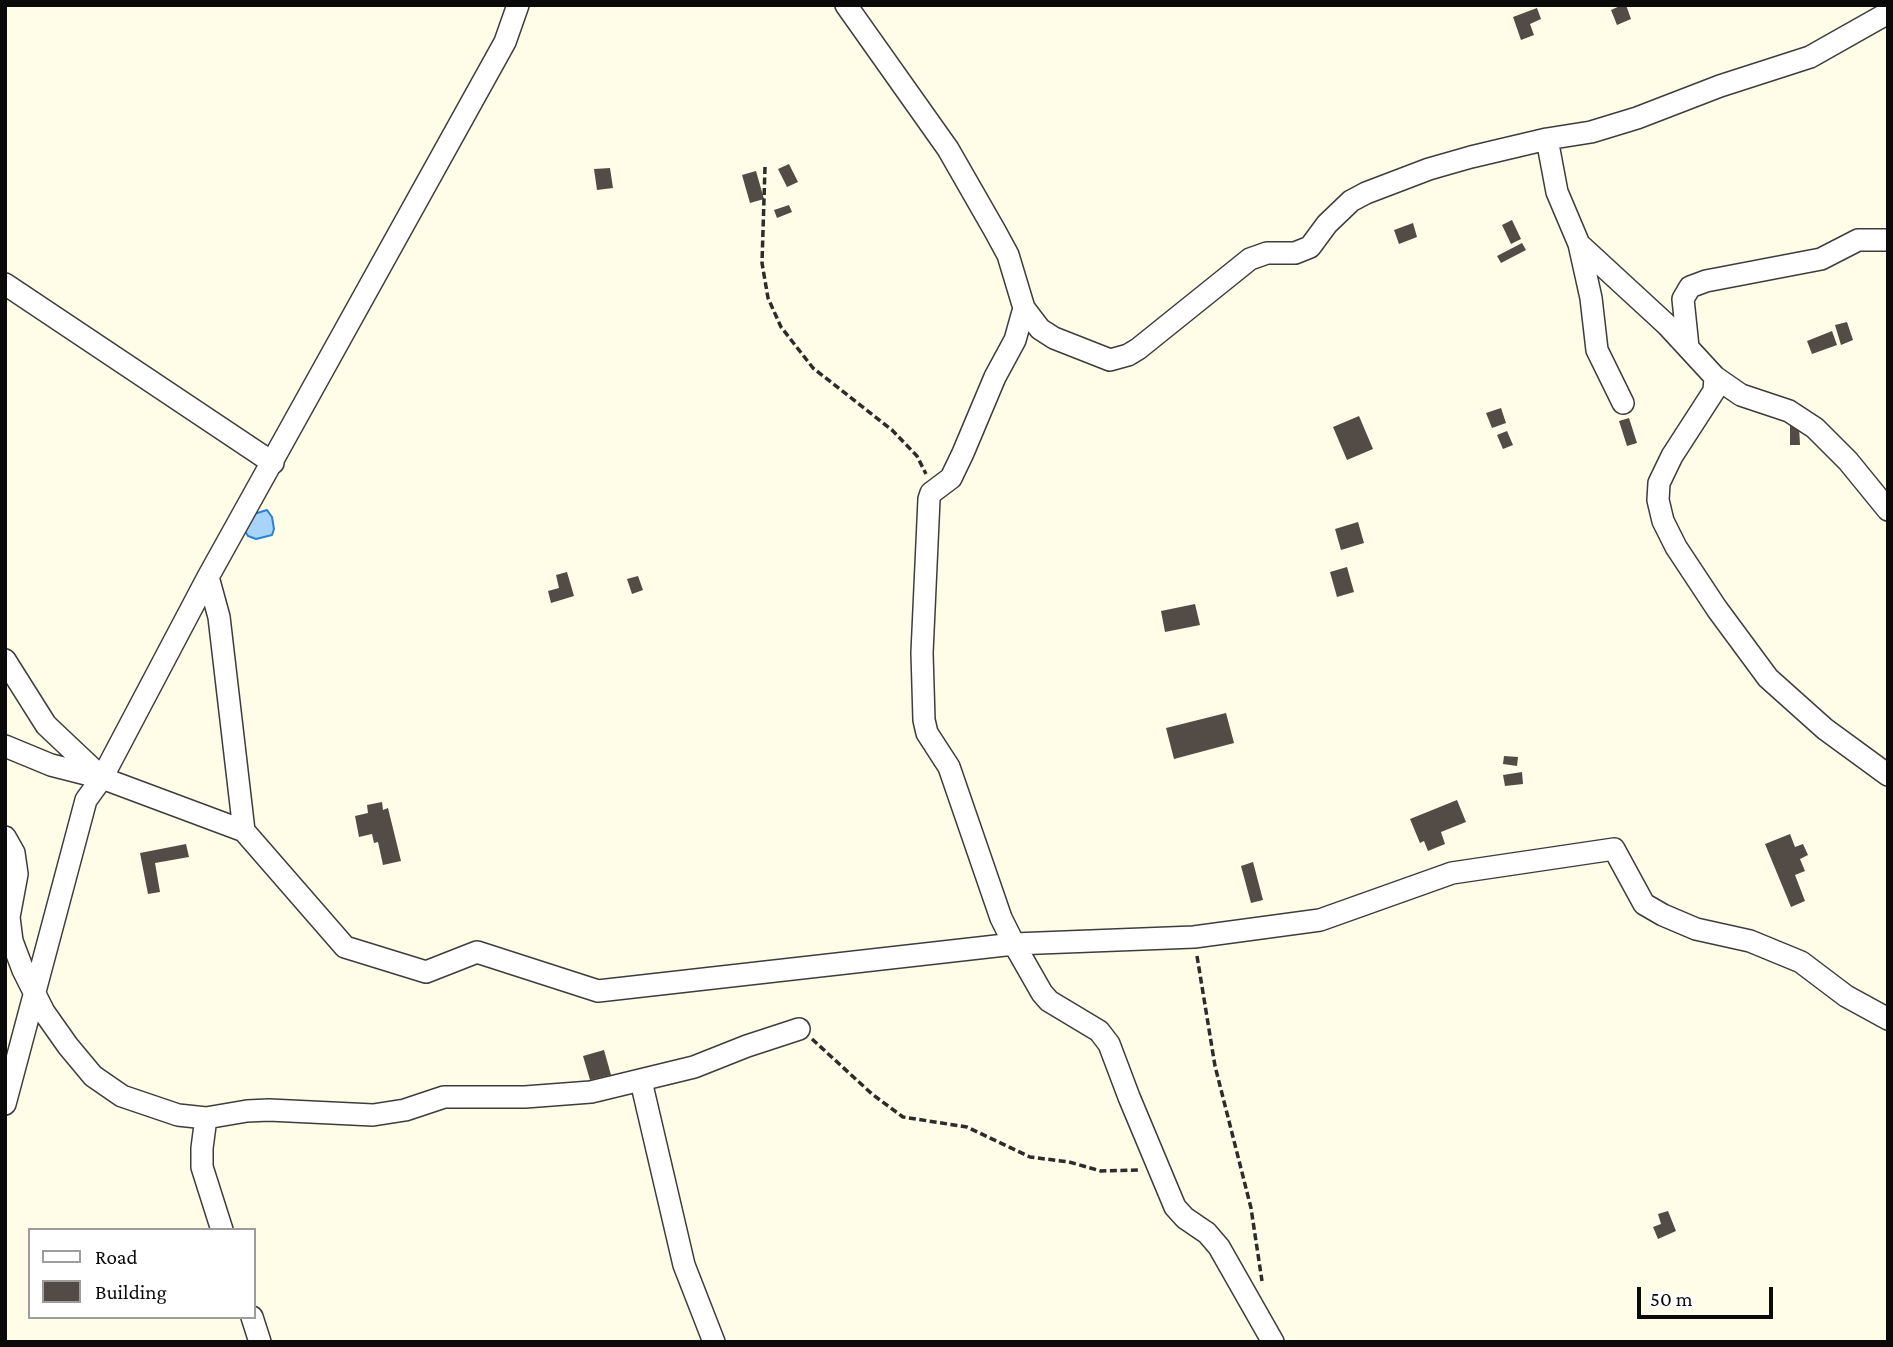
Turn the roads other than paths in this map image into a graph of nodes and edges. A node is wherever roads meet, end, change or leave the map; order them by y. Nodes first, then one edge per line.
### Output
1 (518, 5) edge
2 (846, 5) edge
3 (1888, 13) edge
4 (1547, 139) junction
5 (1888, 240) edge
6 (1579, 244) junction
7 (5, 284) edge
8 (1024, 308) junction
9 (1688, 347) junction
10 (1715, 377) junction
11 (1623, 403) dead end
12 (272, 463) junction
13 (1888, 510) edge
14 (208, 577) junction
15 (5, 660) edge
16 (5, 747) edge
17 (1888, 775) edge
18 (102, 778) junction
19 (244, 831) junction
20 (5, 837) edge
21 (1014, 944) junction
22 (35, 994) junction
23 (1888, 1019) edge
24 (799, 1029) road end
25 (640, 1081) junction
26 (5, 1104) edge
27 (206, 1118) junction
28 (221, 1228) edge
29 (253, 1319) edge
30 (260, 1342) edge
31 (713, 1342) edge
32 (1273, 1342) edge

1 - 12 street
2 - 8 street
3 - 4 street
4 - 6 street
4 - 8 street
5 - 9 street
6 - 9 street
6 - 11 street
7 - 12 street
8 - 21 street
9 - 10 street
10 - 13 street
10 - 17 street
12 - 14 street
14 - 18 street
14 - 19 street
15 - 18 street
16 - 18 street
18 - 19 street
18 - 22 street
19 - 21 street
20 - 22 street
21 - 23 street
21 - 32 street
22 - 26 street
22 - 27 street
24 - 25 street
25 - 27 street
25 - 31 street
27 - 28 street
29 - 30 street

